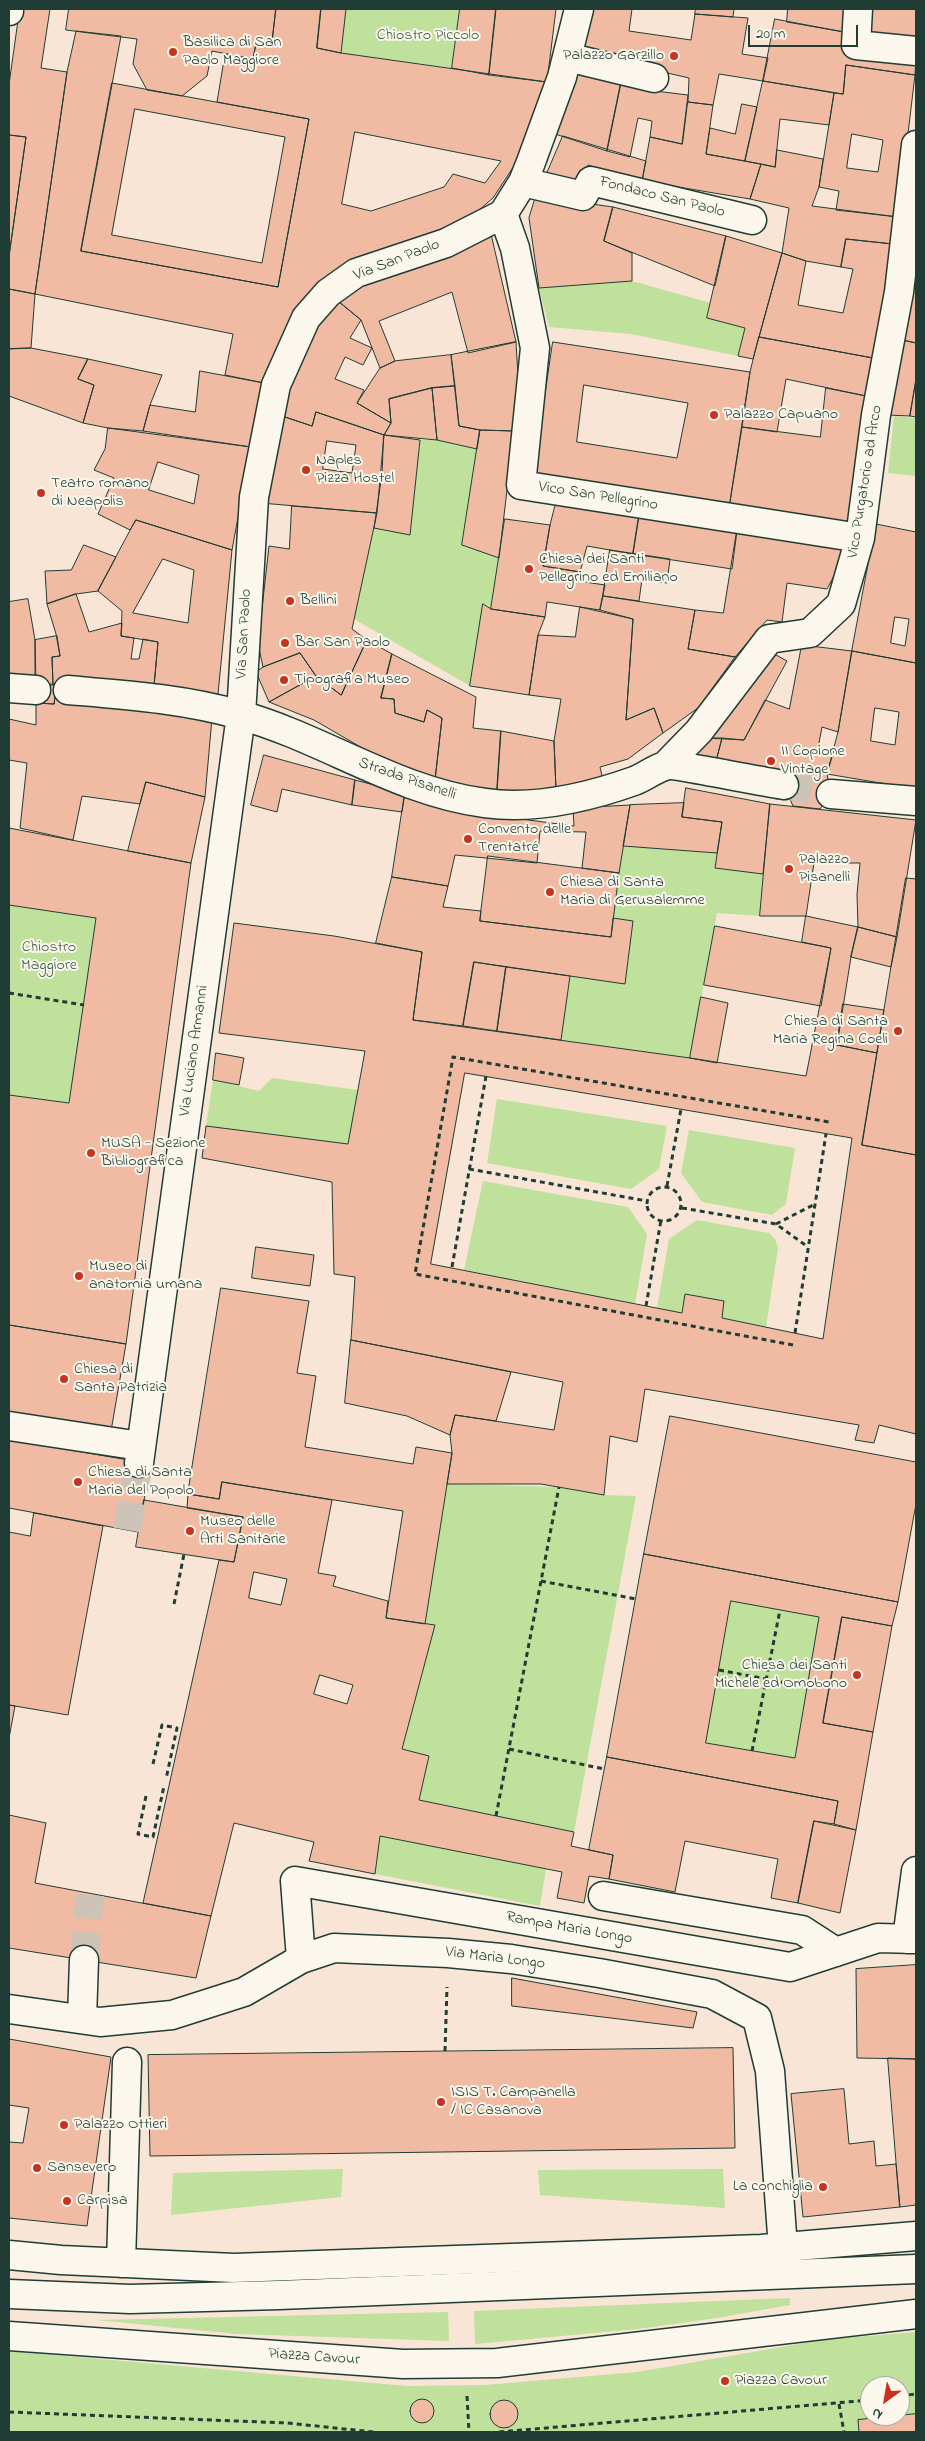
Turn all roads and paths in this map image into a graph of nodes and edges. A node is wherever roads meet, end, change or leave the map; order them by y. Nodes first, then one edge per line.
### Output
1 (580, 9) edge
2 (858, 9) edge
3 (916, 51) edge
4 (567, 58) junction
5 (654, 78) dead end
6 (916, 146) edge
7 (523, 182) junction
8 (503, 214) junction
9 (752, 220) dead end
10 (860, 538) junction
11 (9, 688) edge
12 (36, 690) dead end
13 (68, 690) dead end
14 (241, 715) junction
15 (666, 765) junction
16 (784, 785) tunnel mouth
17 (831, 794) tunnel mouth
18 (916, 801) edge
19 (9, 993) edge
20 (84, 1005) dead end
21 (486, 1076) dead end
22 (681, 1109) dead end
23 (829, 1122) dead end
24 (826, 1134) dead end
25 (469, 1169) junction
26 (667, 1186) junction
27 (647, 1202) junction
28 (815, 1204) junction
29 (682, 1208) junction
30 (661, 1220) junction
31 (776, 1224) junction
32 (808, 1247) junction
33 (452, 1267) dead end
34 (646, 1306) dead end
35 (795, 1333) dead end
36 (793, 1345) dead end
37 (9, 1426) edge
38 (559, 1487) dead end
39 (184, 1554) dead end
40 (541, 1581) junction
41 (636, 1599) dead end
42 (174, 1604) dead end
43 (780, 1610) dead end
44 (719, 1670) dead end
45 (766, 1679) junction
46 (806, 1687) dead end
47 (509, 1750) junction
48 (752, 1751) dead end
49 (153, 1764) dead end
50 (604, 1769) dead end
51 (166, 1779) dead end
52 (164, 1786) dead end
53 (146, 1796) dead end
54 (496, 1816) dead end
55 (916, 1871) edge
56 (603, 1896) dead end
57 (912, 1939) edge
58 (836, 1952) junction
59 (448, 1953) junction
60 (301, 1959) junction
61 (84, 1960) tunnel mouth
62 (9, 2009) edge
63 (82, 2019) junction
64 (446, 2051) dead end
65 (127, 2062) dead end
66 (916, 2236) edge
67 (783, 2248) junction
68 (9, 2255) edge
69 (121, 2263) junction
70 (916, 2269) edge
71 (9, 2294) edge
72 (916, 2314) edge
73 (9, 2336) edge
74 (466, 2393) dead end
75 (860, 2401) edge
76 (839, 2404) junction
77 (9, 2412) edge
78 (374, 2432) edge
79 (469, 2432) edge
80 (499, 2432) edge
81 (844, 2432) edge

1 - 4 street
2 - 3 street
4 - 5 street
4 - 7 street
6 - 10 street, Vico Purgatorio ad Arco
7 - 8 street
7 - 9 street, Fondaco San Paolo
8 - 10 street, Vico San Pellegrino
8 - 14 street, Via San Paolo
10 - 15 street, Vico Purgatorio ad Arco
11 - 12 street
13 - 14 street, Strada Pisanelli
14 - 15 street, Strada Pisanelli
14 - 37 street, Via Luciano Armanni
15 - 16 street
17 - 18 street
19 - 20 path
21 - 25 path
22 - 26 path
23 - 36 path
24 - 28 path
25 - 27 path
25 - 33 path
26 - 27 path
26 - 29 path
27 - 30 path
28 - 31 path
28 - 32 path
29 - 30 path
29 - 31 path
30 - 34 path
31 - 32 path
32 - 35 path
38 - 40 path
39 - 42 path
40 - 41 path
40 - 47 path
43 - 45 path
44 - 45 path
45 - 46 path
45 - 48 path
47 - 50 path
47 - 54 path
49 - 51 path
52 - 53 path
55 - 57 street
56 - 58 street
57 - 58 street, Rampa Maria Longo
58 - 60 street, Rampa Maria Longo
59 - 60 street, Via Maria Longo
59 - 64 path
59 - 67 street, Via Maria Longo
60 - 63 street, Via Maria Longo
61 - 63 street
62 - 63 street, Via Maria Longo
65 - 69 street
66 - 67 street
67 - 69 street
68 - 69 street
70 - 71 street
72 - 73 street, Piazza Cavour
74 - 79 path
75 - 76 path
76 - 80 path
76 - 81 path
77 - 78 path

